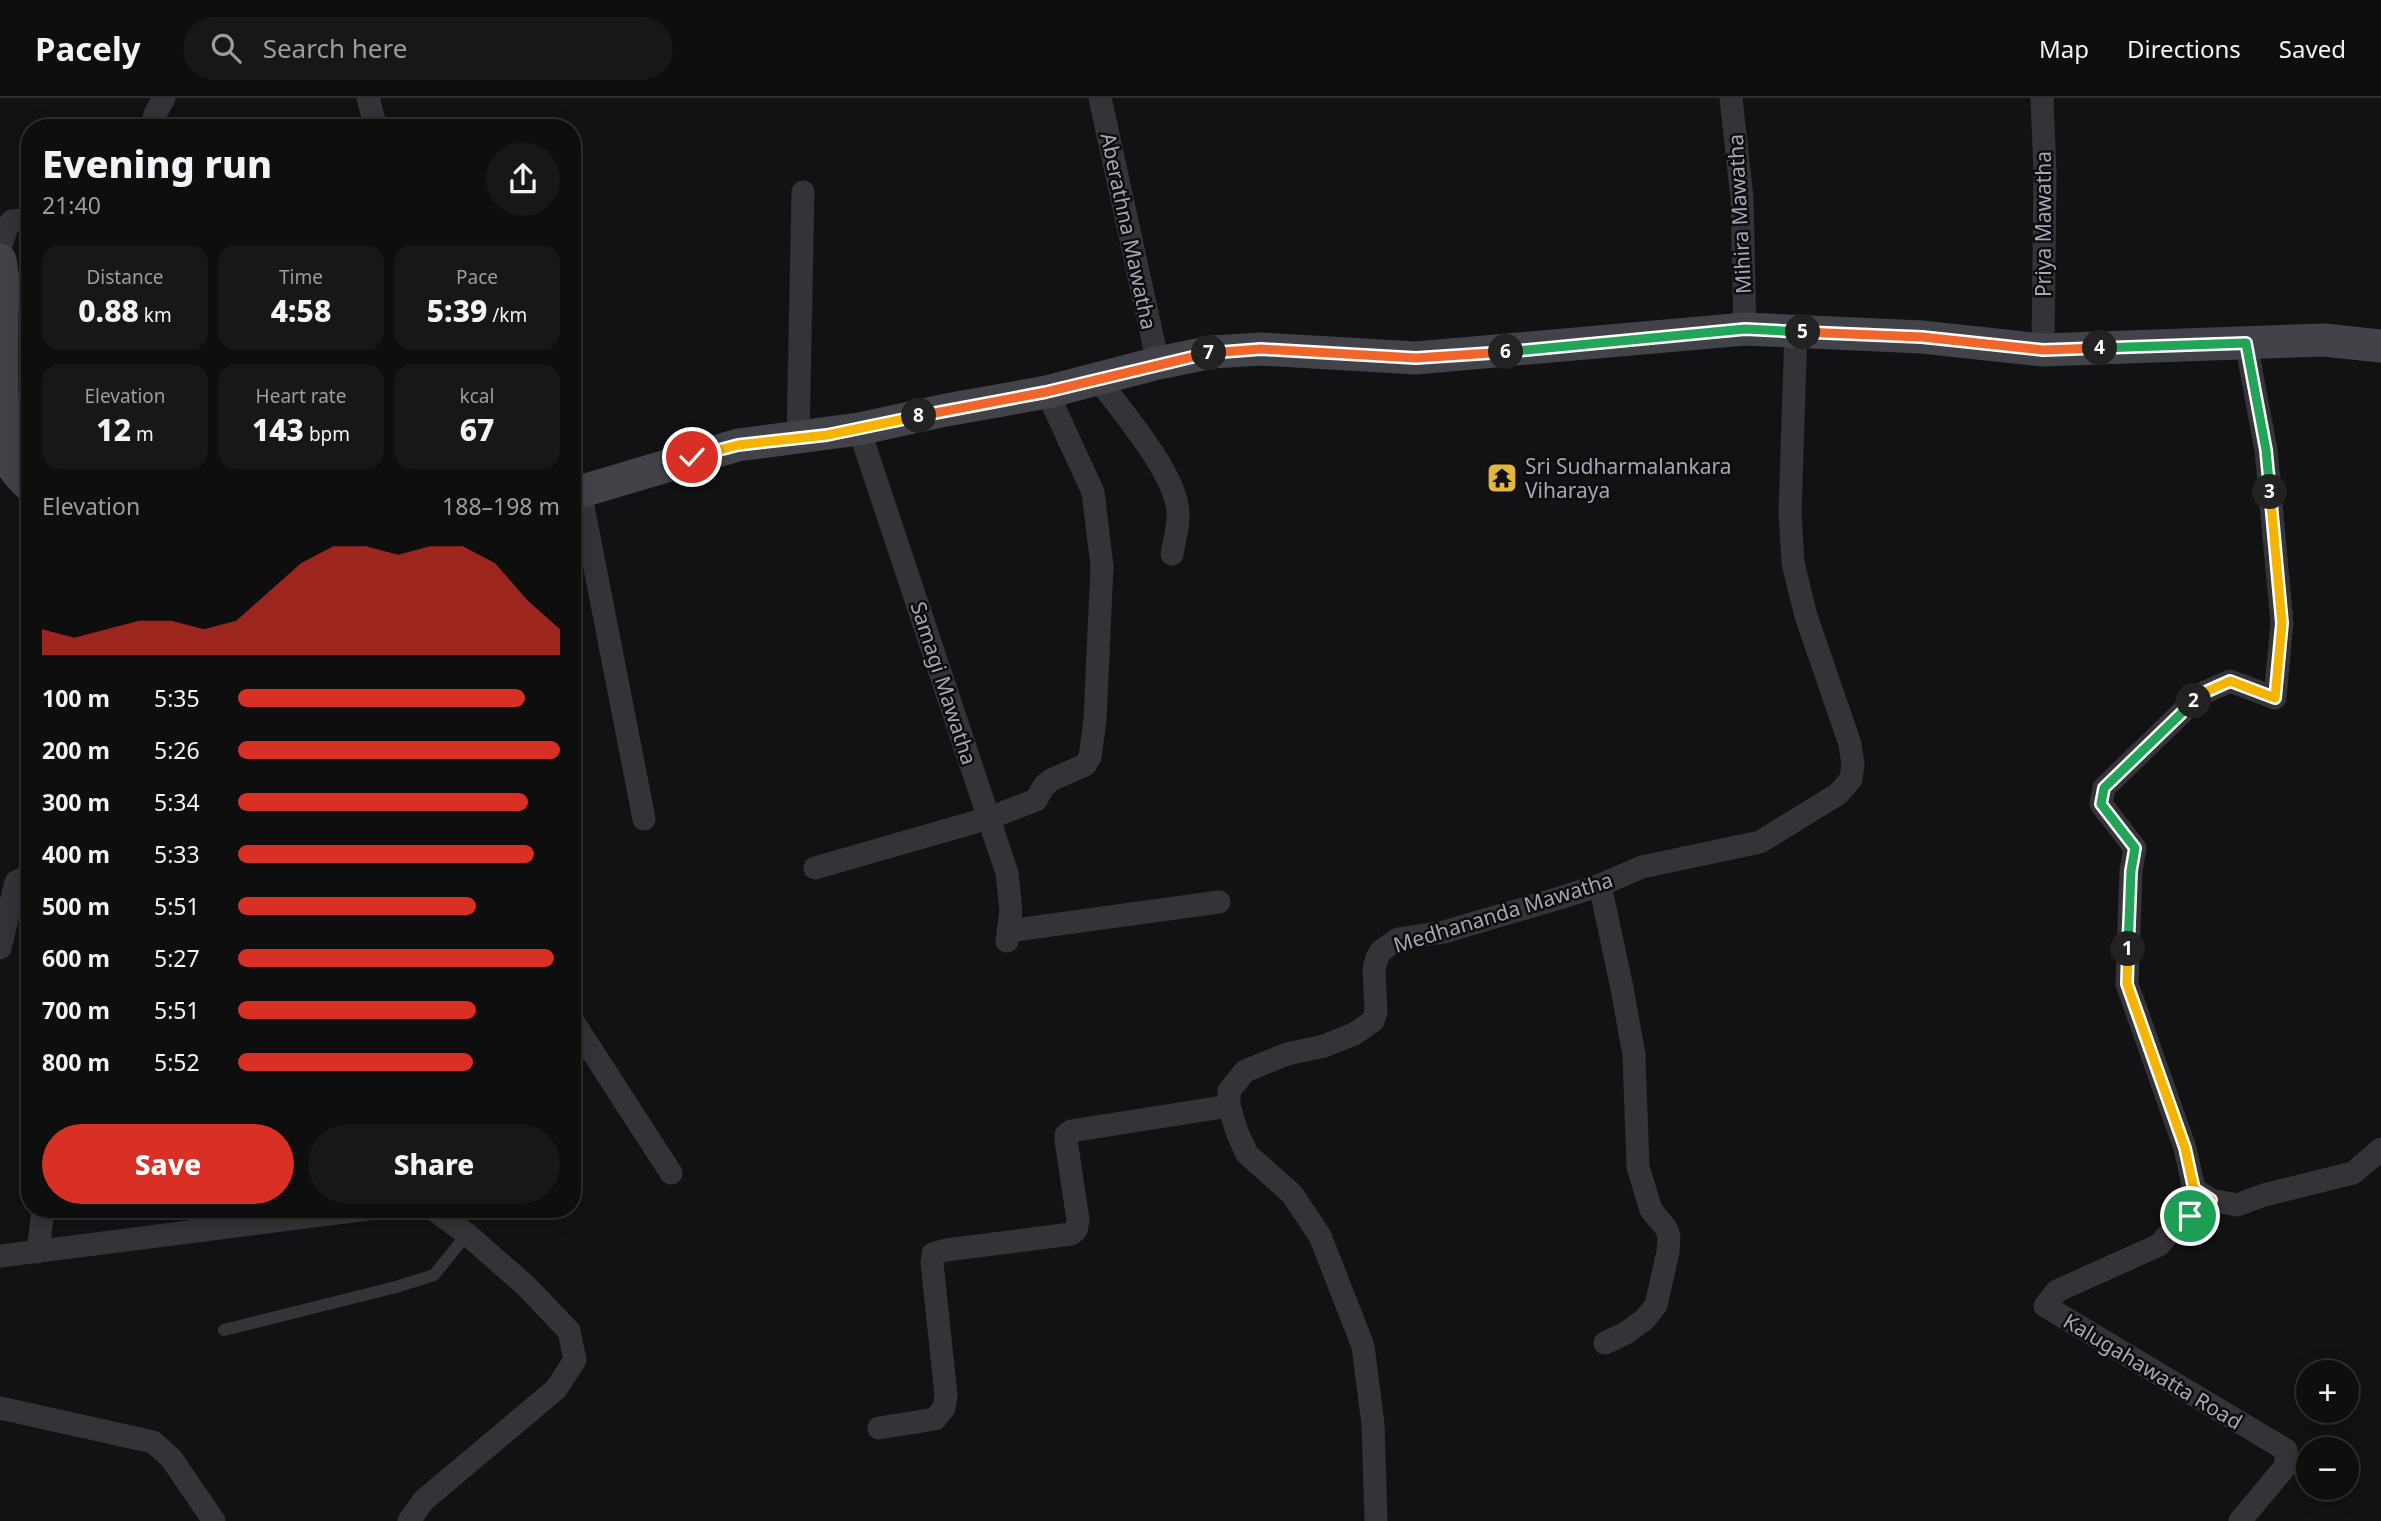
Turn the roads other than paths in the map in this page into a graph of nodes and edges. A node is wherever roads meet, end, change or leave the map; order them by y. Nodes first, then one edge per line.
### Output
1 (164, 98) edge
2 (368, 98) edge
3 (1100, 98) edge
4 (1731, 98) edge
5 (2042, 98) edge
6 (154, 119) edge
7 (374, 119) edge
8 (803, 192) dead end
9 (21, 220) edge
10 (0, 248) edge
11 (0, 260) edge
12 (16, 292) edge
13 (1745, 329) junction
14 (1797, 331) junction
15 (2246, 343) junction
16 (2381, 346) edge
17 (2043, 350) junction
18 (1158, 363) junction
19 (1098, 379) junction
20 (1046, 392) junction
21 (859, 429) junction
22 (798, 438) junction
23 (21, 477) edge
24 (581, 491) edge
25 (581, 516) edge
26 (1172, 554) dead end
27 (989, 818) junction
28 (644, 820) dead end
29 (815, 867) dead end
30 (21, 880) edge
31 (1600, 885) junction
32 (1219, 902) dead end
33 (0, 948) edge
34 (581, 1034) edge
35 (1229, 1106) junction
36 (2381, 1149) edge
37 (671, 1173) dead end
38 (2211, 1200) junction
39 (42, 1218) edge
40 (299, 1218) edge
41 (445, 1218) edge
42 (467, 1234) junction
43 (38, 1252) junction
44 (0, 1256) edge
45 (224, 1330) dead end
46 (1605, 1343) dead end
47 (0, 1408) edge
48 (879, 1428) dead end
49 (214, 1521) edge
50 (409, 1521) edge
51 (1376, 1521) edge
52 (2240, 1521) edge

1 - 6 street
2 - 7 street
3 - 18 street, Aberathna Mawatha
4 - 13 street, Mihira Mawatha
5 - 17 street, Priya Mawatha
8 - 22 street
9 - 10 street
11 - 12 street
12 - 23 street
13 - 14 street
13 - 18 street
14 - 17 street
14 - 31 street, Medhananda Mawatha
15 - 16 street
15 - 17 street
15 - 38 street
18 - 19 street
19 - 20 street
19 - 26 street
20 - 21 street
20 - 27 street
21 - 22 street
21 - 27 street, Samagi Mawatha
22 - 24 street
25 - 28 street
27 - 29 street
27 - 32 street, Samagi Mawatha
30 - 33 street
31 - 35 street, Medhananda Mawatha
31 - 46 street
34 - 37 street
35 - 48 street
35 - 51 street
36 - 38 street
38 - 52 street, Kalugahawatta Road
39 - 43 street
40 - 43 street
41 - 42 street
42 - 45 lane
42 - 50 street
43 - 44 street
47 - 49 street

